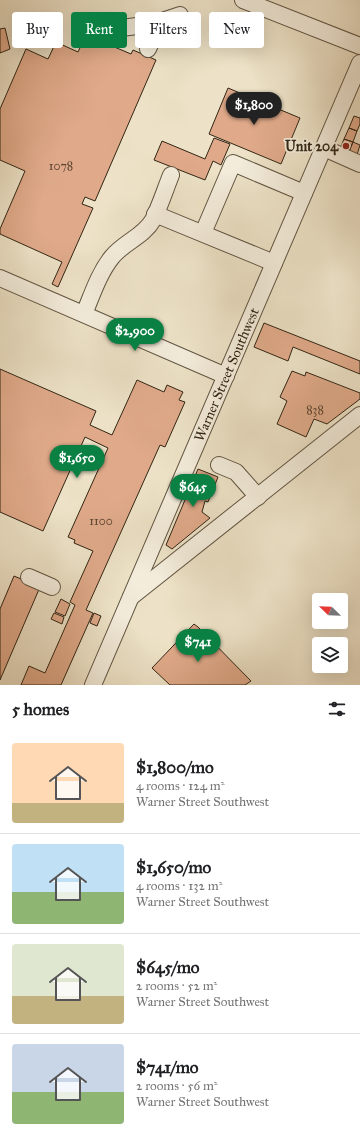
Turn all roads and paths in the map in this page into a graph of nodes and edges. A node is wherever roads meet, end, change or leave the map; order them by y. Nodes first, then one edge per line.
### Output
1 (243, 0) edge
2 (360, 46) edge
3 (360, 64) edge
4 (324, 148) junction
5 (360, 164) edge
6 (171, 175) dead end
7 (304, 193) junction
8 (155, 214) junction
9 (203, 234) junction
10 (274, 263) junction
11 (0, 278) edge
12 (84, 314) junction
13 (226, 376) junction
14 (360, 415) edge
15 (219, 464) dead end
16 (258, 497) junction
17 (29, 577) dead end
18 (52, 587) dead end
19 (130, 598) junction
20 (93, 685) edge

1 - 2 street
3 - 4 street, Warner Street Southwest
4 - 5 street
4 - 7 street, Warner Street Southwest
6 - 8 street
7 - 9 street
7 - 10 street, Warner Street Southwest
8 - 9 street
8 - 12 street
9 - 10 street
10 - 13 street, Warner Street Southwest
11 - 12 street
12 - 13 street
13 - 19 street, Warner Street Southwest
14 - 16 street
15 - 16 street
16 - 19 street
17 - 18 street
19 - 20 street, Warner Street Southwest

